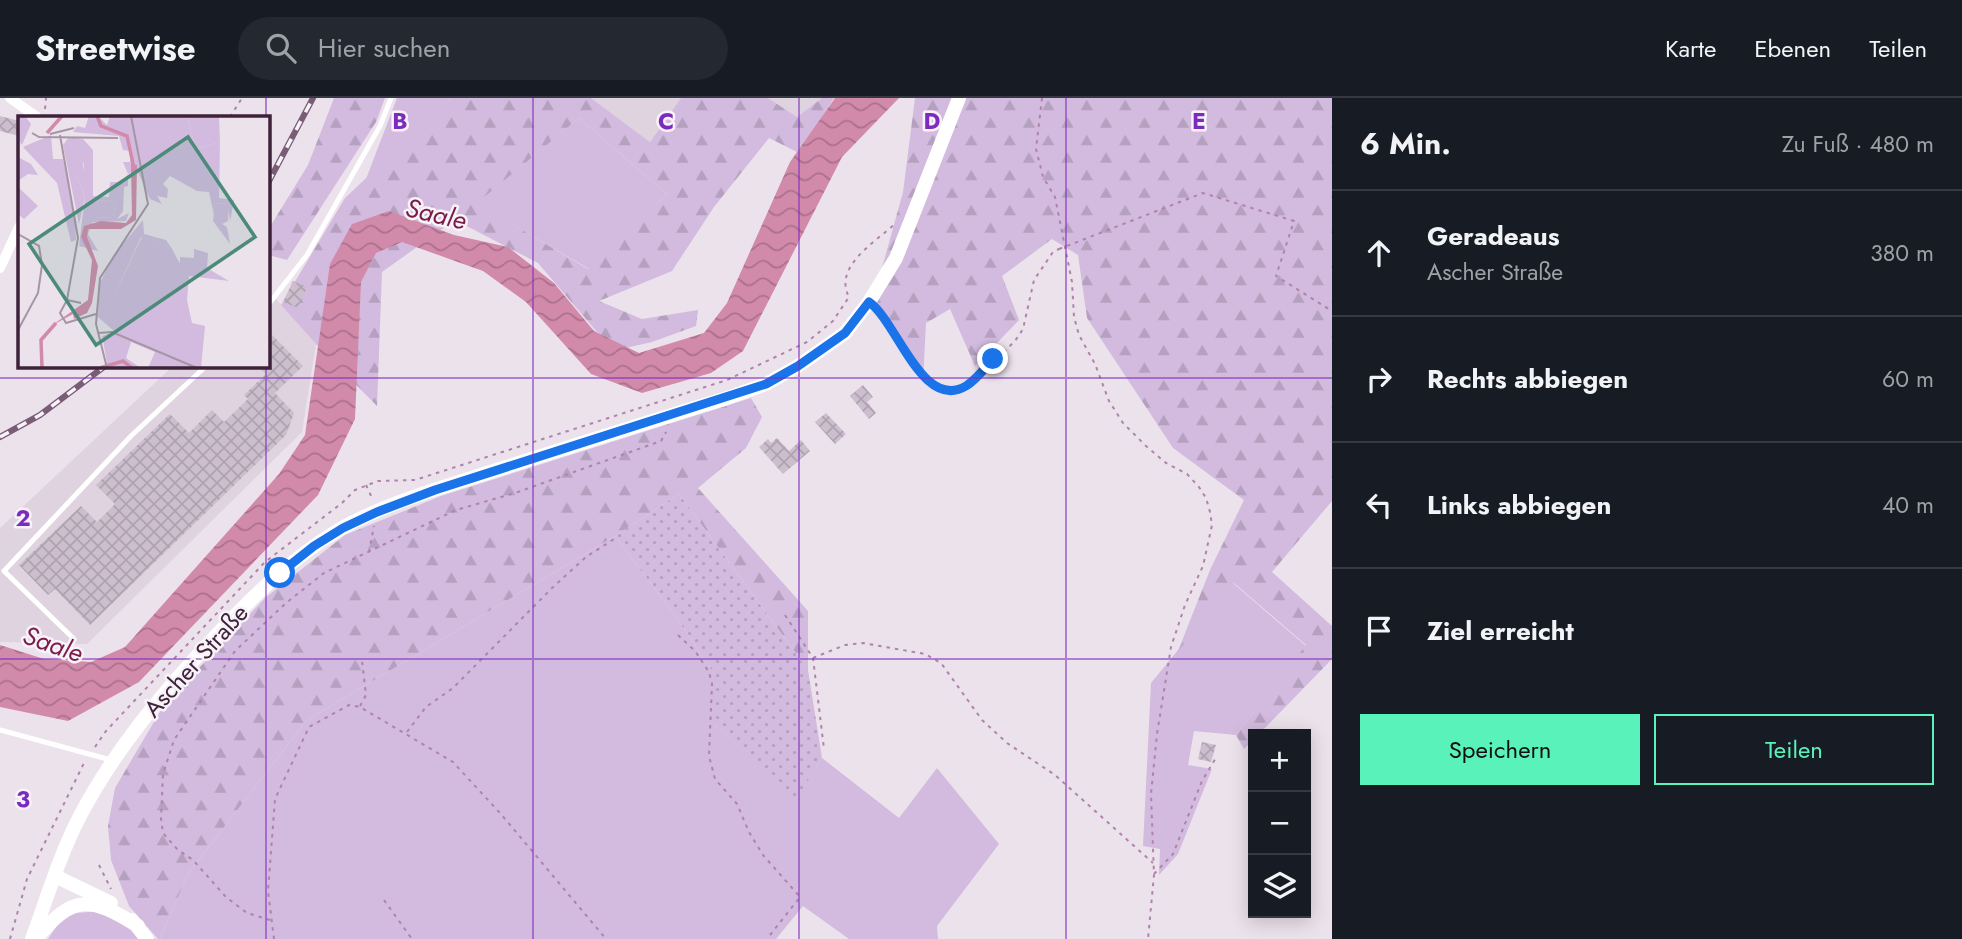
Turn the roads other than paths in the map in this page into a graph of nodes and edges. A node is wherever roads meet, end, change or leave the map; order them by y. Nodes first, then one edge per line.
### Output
1 (10, 98) edge
2 (391, 98) edge
3 (959, 98) edge
4 (36, 116) edge
5 (18, 229) edge
6 (0, 268) edge
7 (270, 302) edge
8 (204, 368) edge
9 (2, 573) edge
10 (74, 639) dead end
11 (2, 730) edge
12 (113, 761) junction
13 (55, 876) junction
14 (138, 926) junction
15 (34, 939) edge
16 (147, 939) edge

1 - 4 street
2 - 7 lane
3 - 12 street, Ascher Straße
5 - 6 street
8 - 9 lane
9 - 10 lane
11 - 12 lane
12 - 13 street, Ascher Straße
13 - 14 street
13 - 15 street, Ascher Straße
14 - 15 street
14 - 16 street

